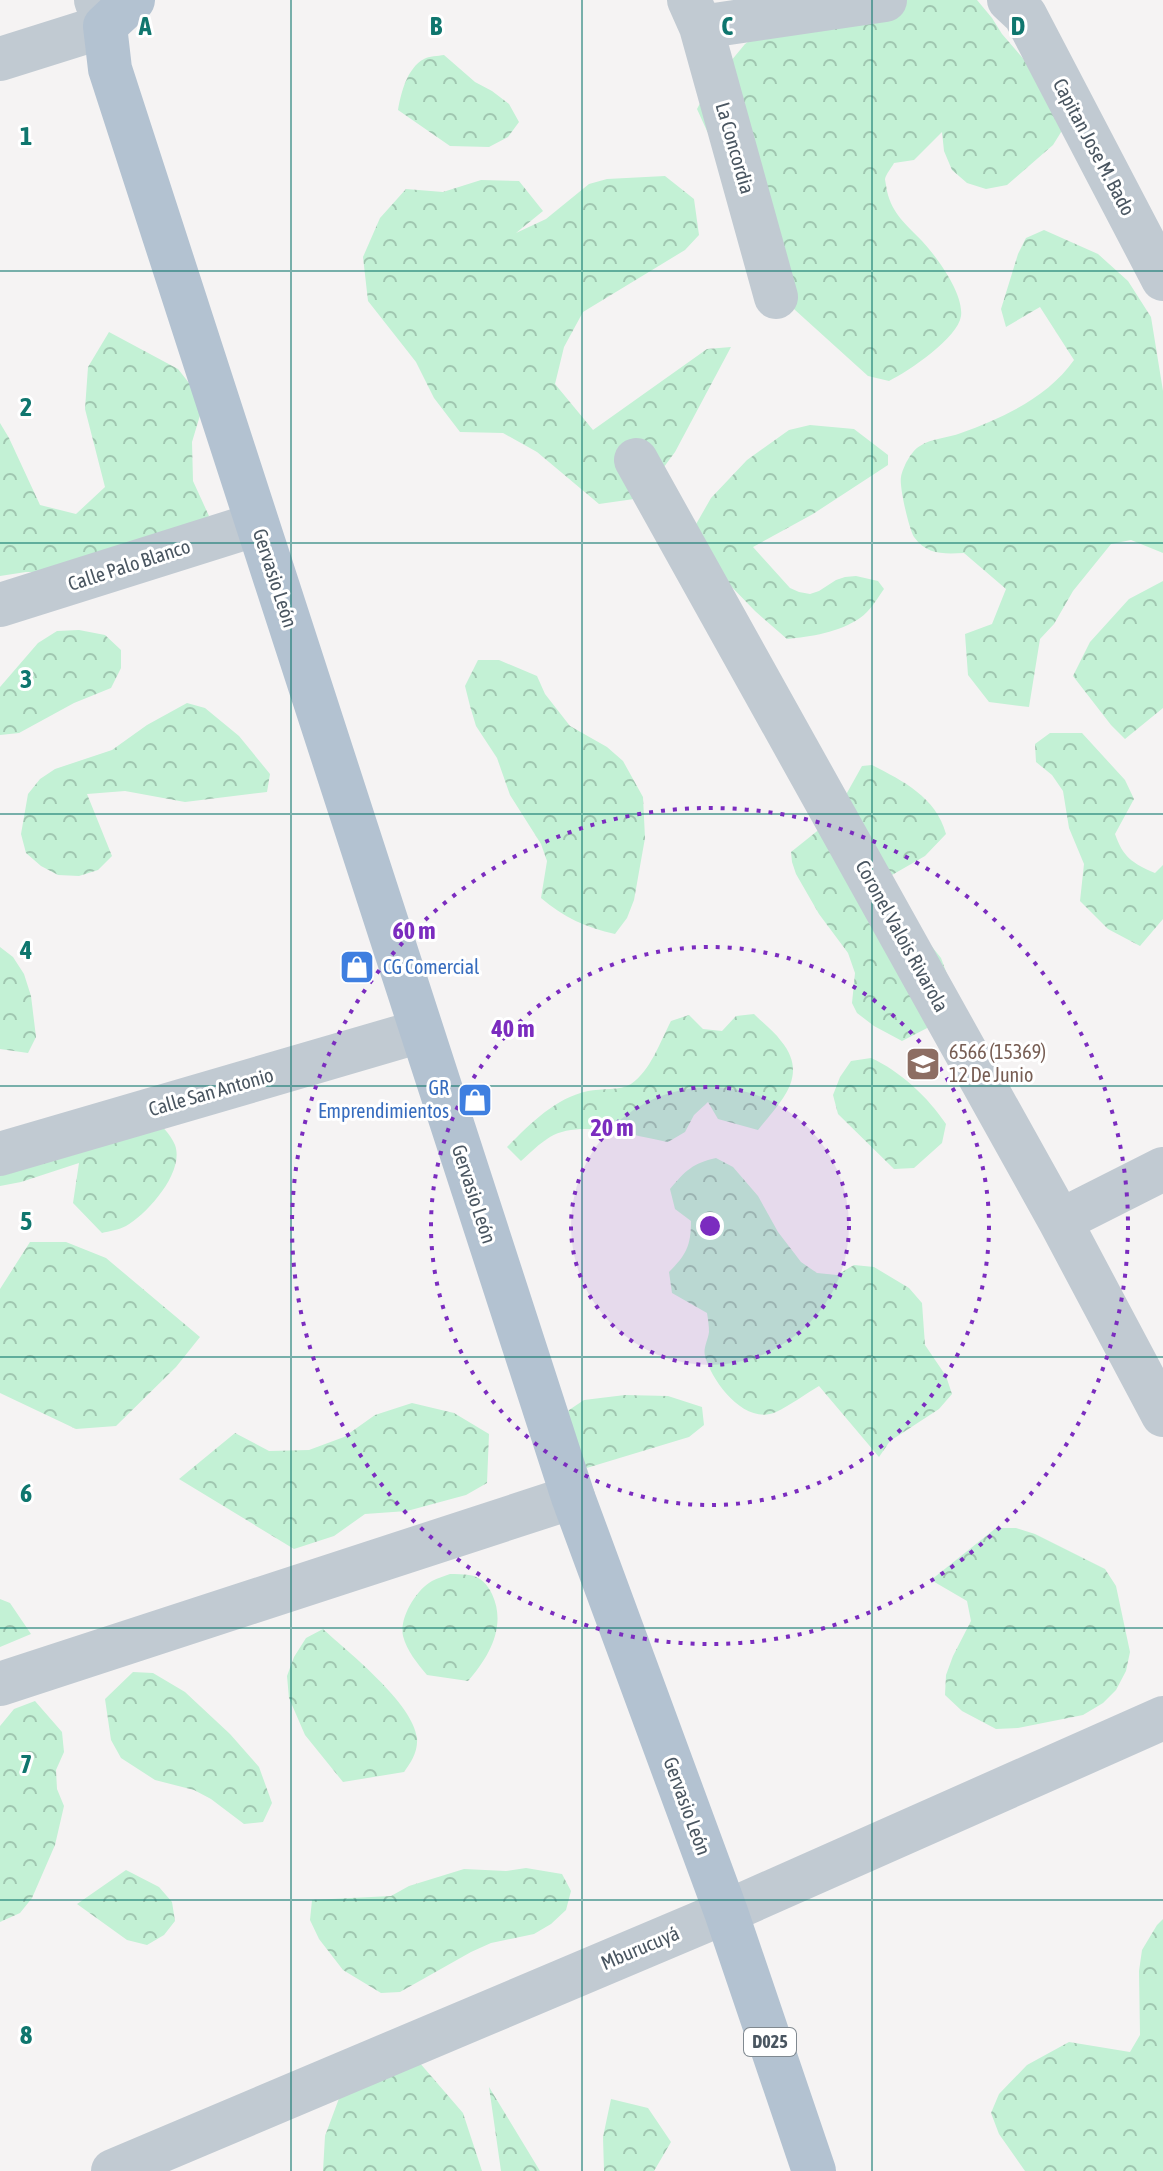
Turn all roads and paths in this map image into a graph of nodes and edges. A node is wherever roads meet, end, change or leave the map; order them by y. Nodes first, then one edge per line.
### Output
1 (885, 0) edge
2 (1017, 8) edge
3 (111, 9) edge
4 (695, 14) edge
5 (0, 59) edge
6 (1163, 279) edge
7 (776, 297) dead end
8 (636, 460) dead end
9 (257, 524) junction
10 (0, 605) edge
11 (421, 1031) junction
12 (0, 1154) edge
13 (1163, 1169) edge
14 (1060, 1221) junction
15 (1163, 1415) edge
16 (573, 1497) junction
17 (0, 1684) edge
18 (1163, 1718) edge
19 (726, 1912) junction
20 (113, 2171) edge
21 (814, 2171) edge

1 - 4 street
2 - 6 street, Capitan Jose M. Bado
3 - 5 street
3 - 9 main road, Gervasio León / D025
4 - 7 street, La Concordia
8 - 14 street, Coronel Valois Rivarola
9 - 10 street, Calle Palo Blanco
9 - 11 main road, Gervasio León / D025
11 - 12 street, Calle San Antonio
11 - 16 main road, Gervasio León / D025
13 - 14 street
14 - 15 street, Coronel Valois Rivarola
16 - 17 street
16 - 19 main road, Gervasio León / D025
18 - 19 street, Mburucuyá
19 - 20 street, Mburucuyá
19 - 21 main road, Gervasio León / D025

